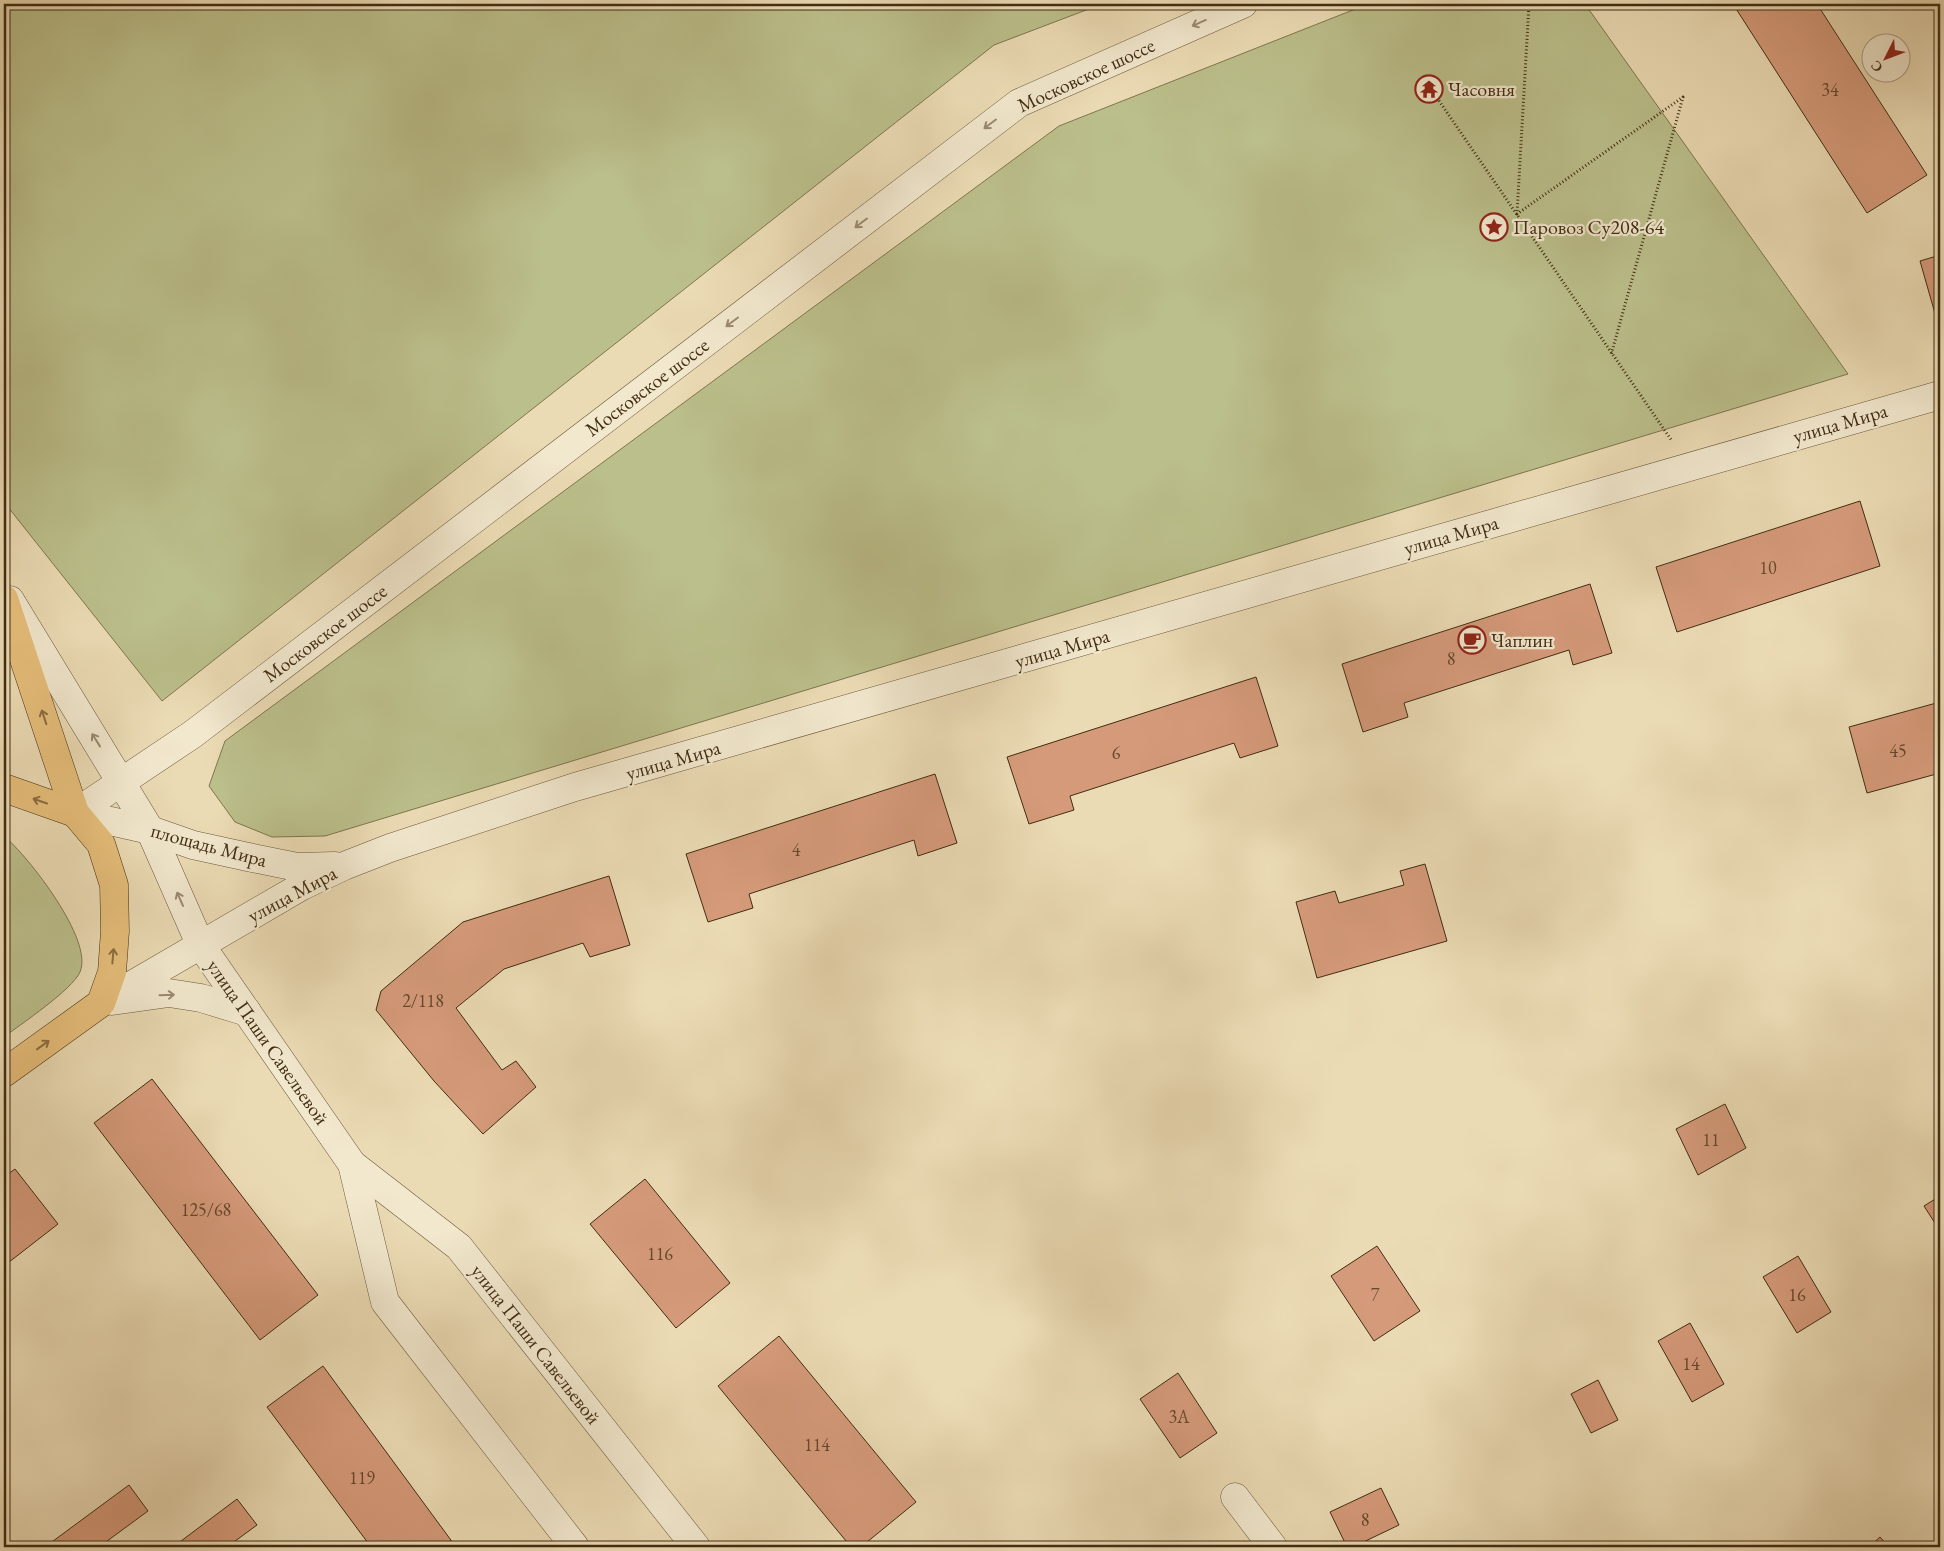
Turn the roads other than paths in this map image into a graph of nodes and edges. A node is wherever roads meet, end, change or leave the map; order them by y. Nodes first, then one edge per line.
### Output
1 (1244, 4) edge
2 (1940, 395) edge
3 (5, 606) edge
4 (121, 781) junction
5 (4, 788) edge
6 (75, 813) junction
7 (150, 830) junction
8 (344, 866) junction
9 (200, 944) junction
10 (101, 1003) junction
11 (247, 1012) junction
12 (4, 1073) edge
13 (352, 1164) junction
14 (1235, 1498) dead end
15 (575, 1547) edge
16 (696, 1547) edge
17 (1273, 1547) edge

1 -> 4 street, Московское шоссе
2 - 8 street, улица Мира
4 -> 3 street, улица Паши Савельевой
6 -> 3 main road
4 - 6 street, Московское шоссе
4 - 7 street, улица Паши Савельевой
6 -> 5 main road, площадь Мира
6 - 7 street, площадь Мира
10 -> 6 main road
7 - 8 street, площадь Мира
9 -> 7 street, улица Паши Савельевой
8 - 9 street, улица Мира
9 - 10 street
9 - 11 street, улица Паши Савельевой
10 -> 11 street
12 -> 10 main road
11 - 13 street, улица Паши Савельевой
13 - 15 street, улица Паши Савельевой
13 - 16 street, улица Паши Савельевой
14 - 17 street

